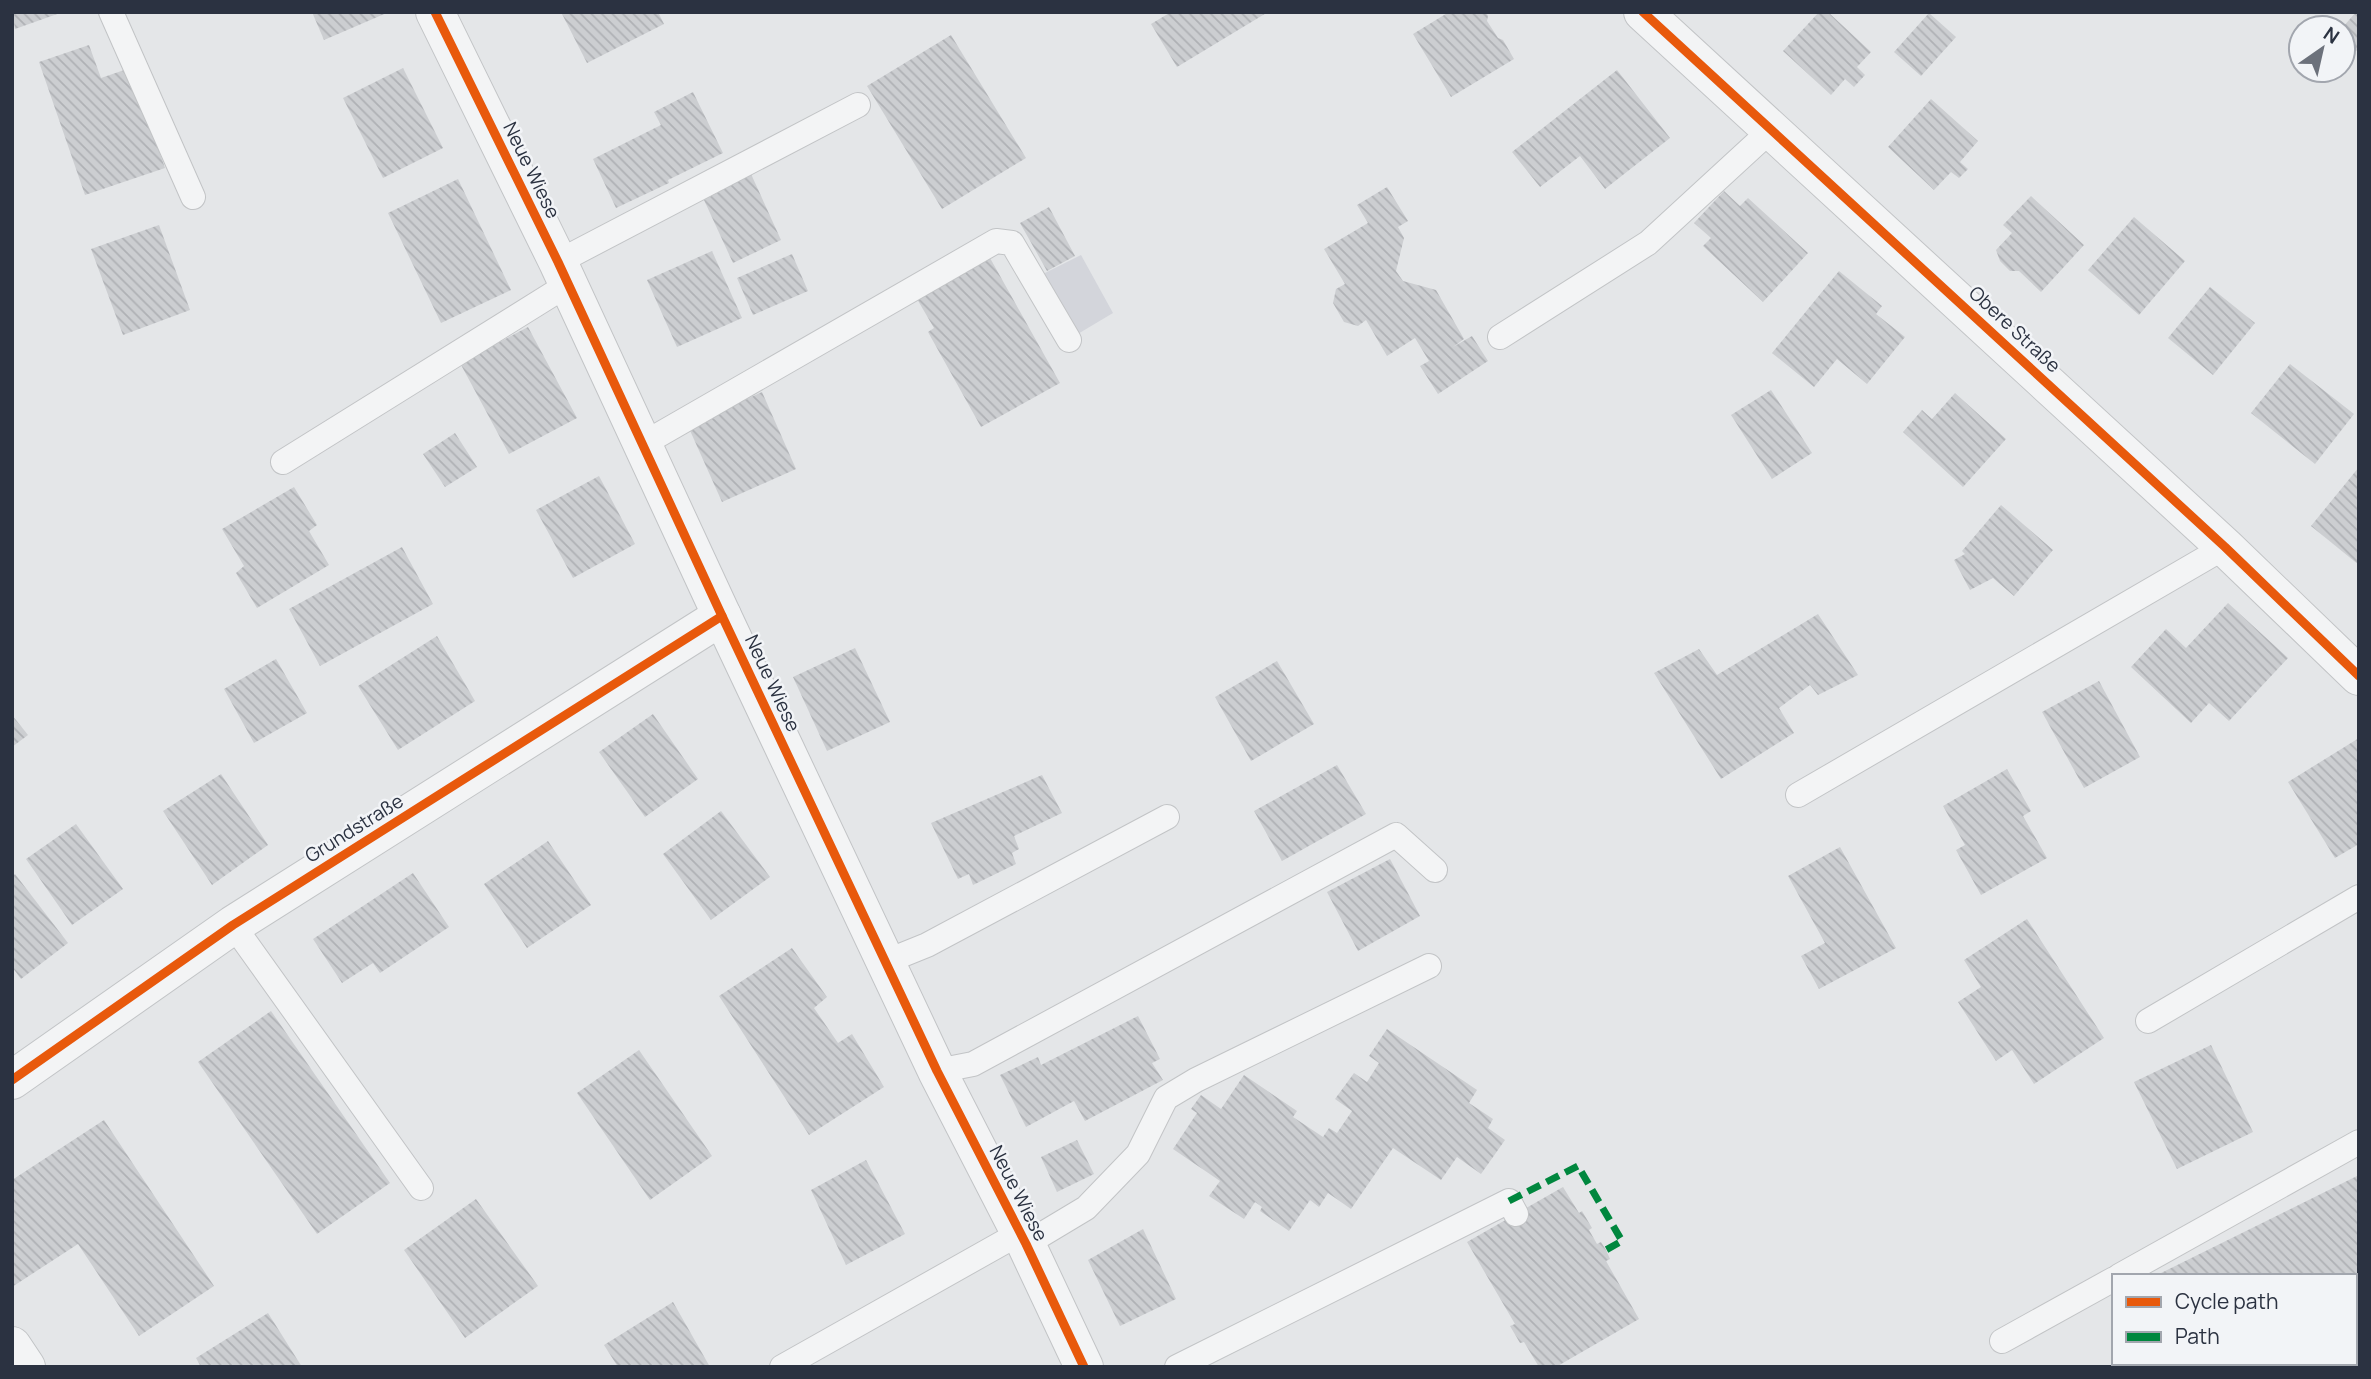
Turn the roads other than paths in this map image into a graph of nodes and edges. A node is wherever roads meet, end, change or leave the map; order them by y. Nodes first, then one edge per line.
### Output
1 (111, 12) edge
2 (435, 12) edge
3 (1643, 12) edge
4 (858, 105) dead end
5 (1772, 129) junction
6 (193, 197) dead end
7 (563, 274) junction
8 (1500, 337) dead end
9 (1069, 340) dead end
10 (643, 444) junction
11 (283, 462) dead end
12 (2225, 547) junction
13 (722, 616) junction
14 (2359, 676) edge
15 (1798, 795) dead end
16 (1167, 817) dead end
17 (1435, 870) dead end
18 (2359, 897) edge
19 (233, 925) junction
20 (885, 962) junction
21 (1429, 966) dead end
22 (2148, 1021) dead end
23 (937, 1071) junction
24 (12, 1080) edge
25 (2359, 1142) edge
26 (421, 1188) dead end
27 (1516, 1214) dead end
28 (1023, 1239) junction
29 (2123, 1274) edge
30 (2112, 1280) edge
31 (2002, 1341) dead end
32 (12, 1346) edge
33 (26, 1367) edge
34 (782, 1367) edge
35 (1084, 1367) edge
36 (1177, 1367) edge

1 - 6 lane
2 - 7 street, Neue Wiese
3 - 5 street, Obere Straße
4 - 7 lane
5 - 8 lane
5 - 12 street, Obere Straße
7 - 10 street, Neue Wiese
7 - 11 lane
9 - 10 lane
10 - 13 street, Neue Wiese
12 - 14 street, Obere Straße
12 - 15 lane
13 - 19 street, Grundstraße
13 - 20 street, Neue Wiese
16 - 20 lane
17 - 23 lane
18 - 22 lane
19 - 24 street, Grundstraße
19 - 26 lane
20 - 23 street, Neue Wiese
21 - 28 lane
23 - 28 street, Neue Wiese
25 - 29 lane
27 - 36 lane
28 - 34 lane
28 - 35 street, Neue Wiese
30 - 31 lane
32 - 33 street

